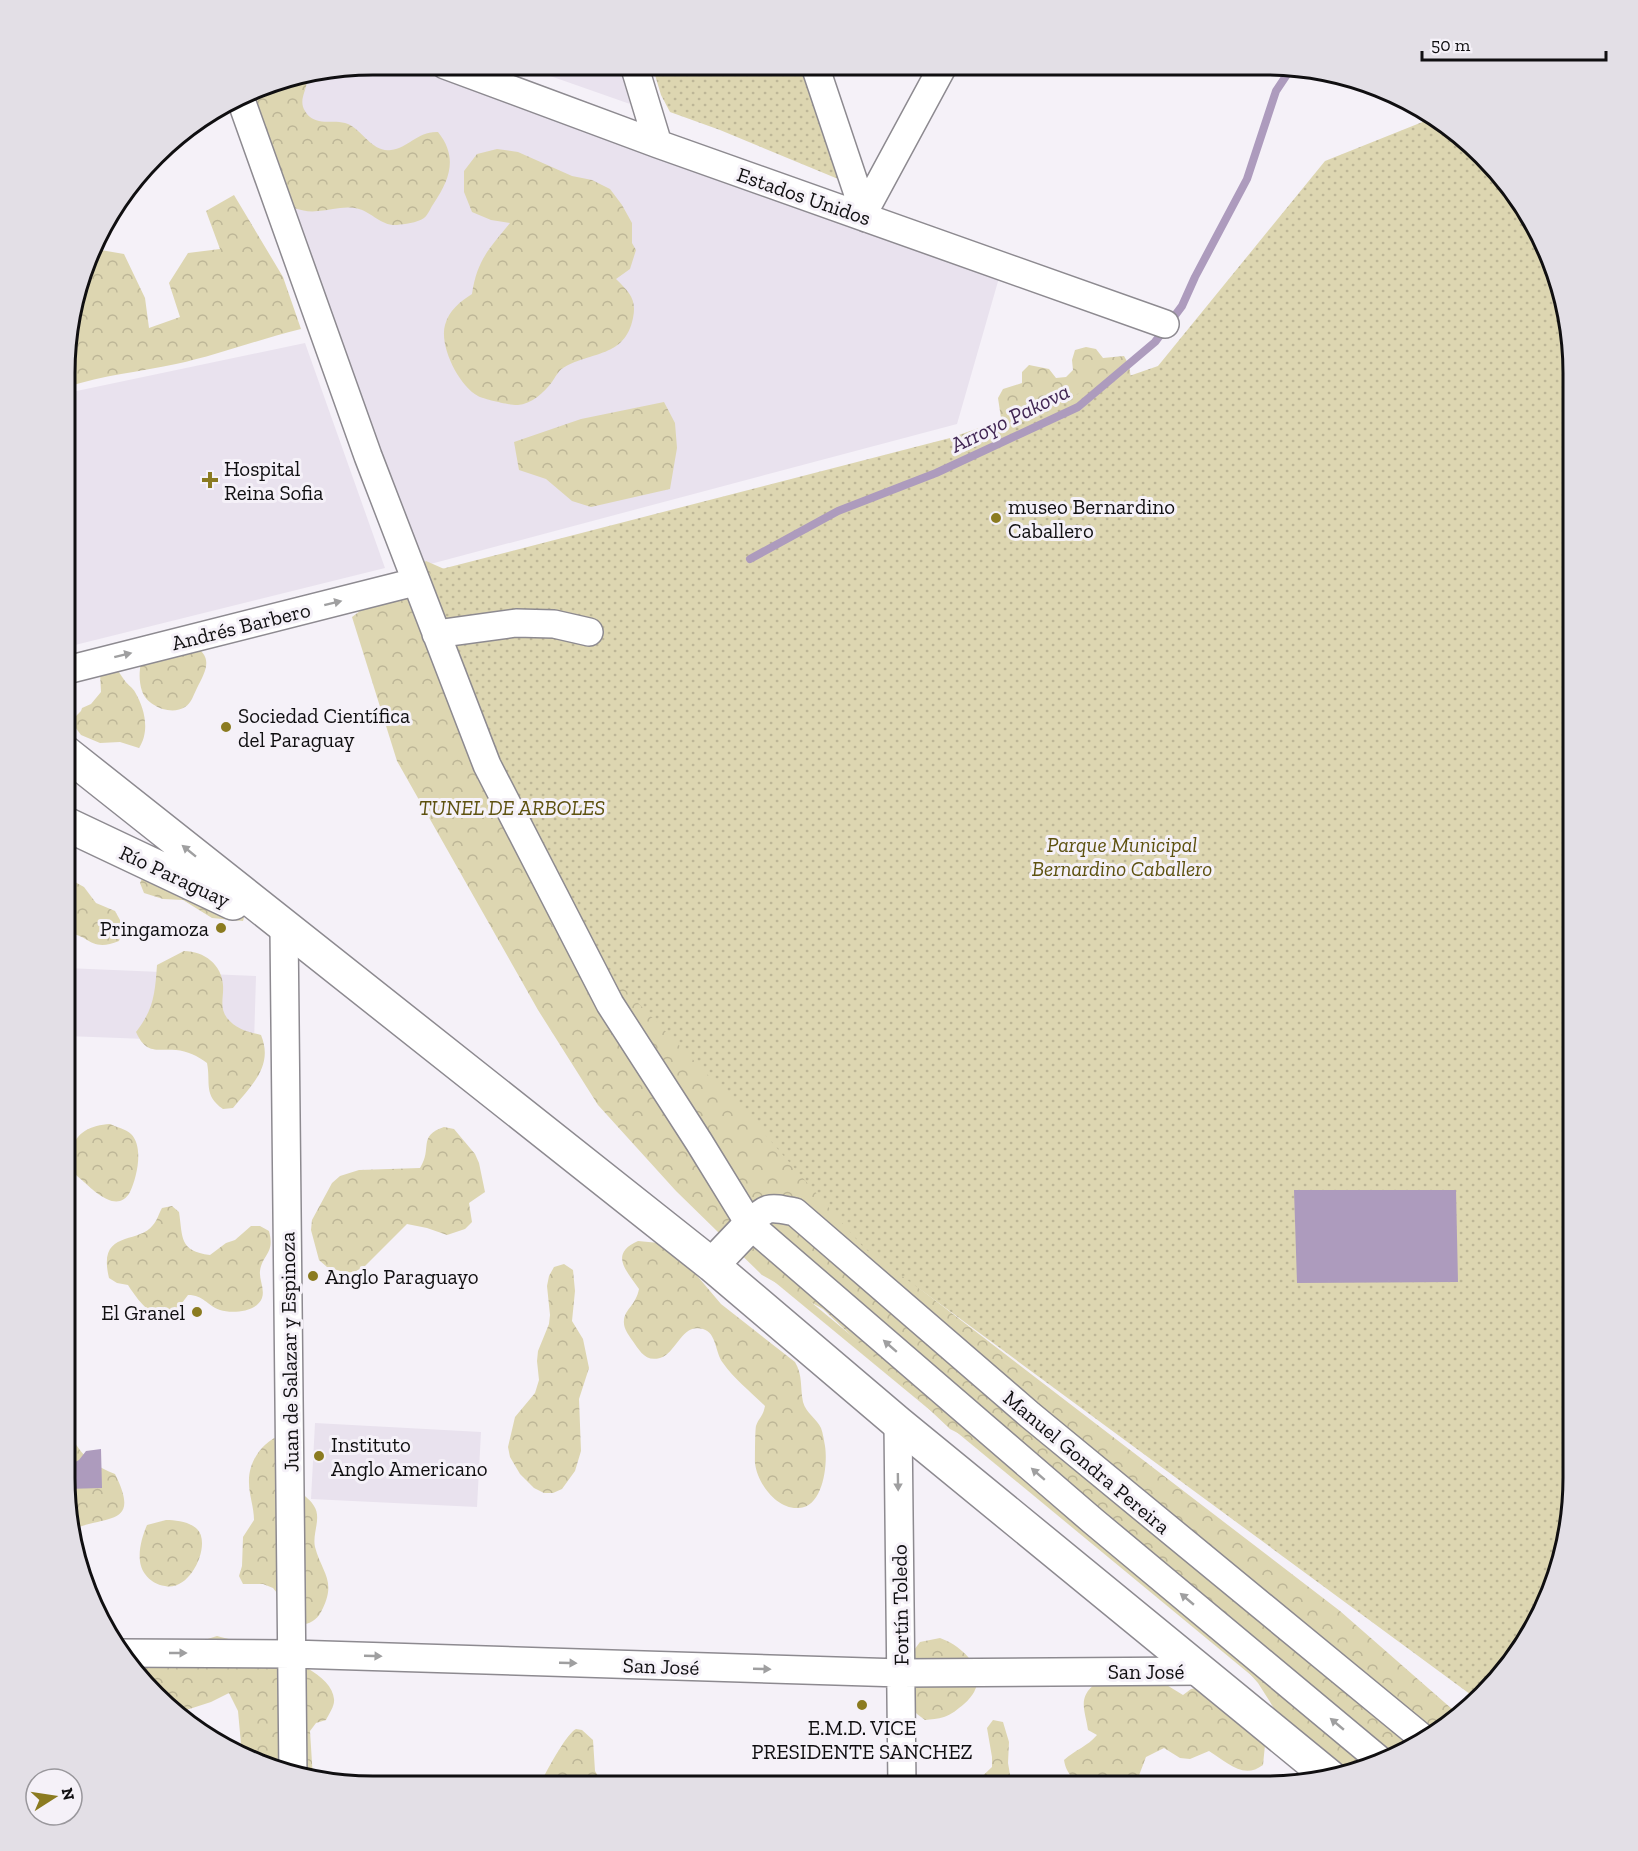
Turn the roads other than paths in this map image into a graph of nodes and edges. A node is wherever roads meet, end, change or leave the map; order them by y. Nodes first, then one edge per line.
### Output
1 (472, 75) edge
2 (637, 75) edge
3 (820, 75) edge
4 (939, 75) edge
5 (243, 105) edge
6 (658, 144) junction
7 (865, 215) junction
8 (1165, 324) dead end
9 (415, 582) junction
10 (589, 632) dead end
11 (435, 634) junction
12 (75, 668) edge
13 (75, 760) edge
14 (75, 828) edge
15 (284, 927) junction
16 (750, 1225) junction
17 (712, 1265) junction
18 (898, 1423) junction
19 (131, 1653) edge
20 (292, 1654) junction
21 (1202, 1671) junction
22 (901, 1673) junction
23 (1418, 1734) edge
24 (1374, 1755) edge
25 (293, 1765) edge
26 (1322, 1770) edge
27 (902, 1776) edge

1 - 6 street, Estados Unidos
2 - 6 street
3 - 7 street
4 - 7 street
5 - 9 street
6 - 7 street, Estados Unidos
7 - 8 street, Estados Unidos
9 - 11 street
12 -> 9 street, Andrés Barbero
10 - 11 street
11 - 16 street
15 -> 13 highway
14 - 15 highway, Río Paraguay
15 - 17 highway
15 - 20 street, Juan de Salazar y Espinoza
16 - 17 highway
16 - 23 street, Manuel Gondra Pereira
24 -> 16 street
17 - 18 highway
18 - 21 highway
18 -> 22 street, Fortín Toledo
19 -> 20 street, San José
20 -> 22 street, San José
20 - 25 street, Juan de Salazar y Espinoza
21 - 22 street, San José
21 - 26 highway
22 - 27 street, Fortín Toledo

